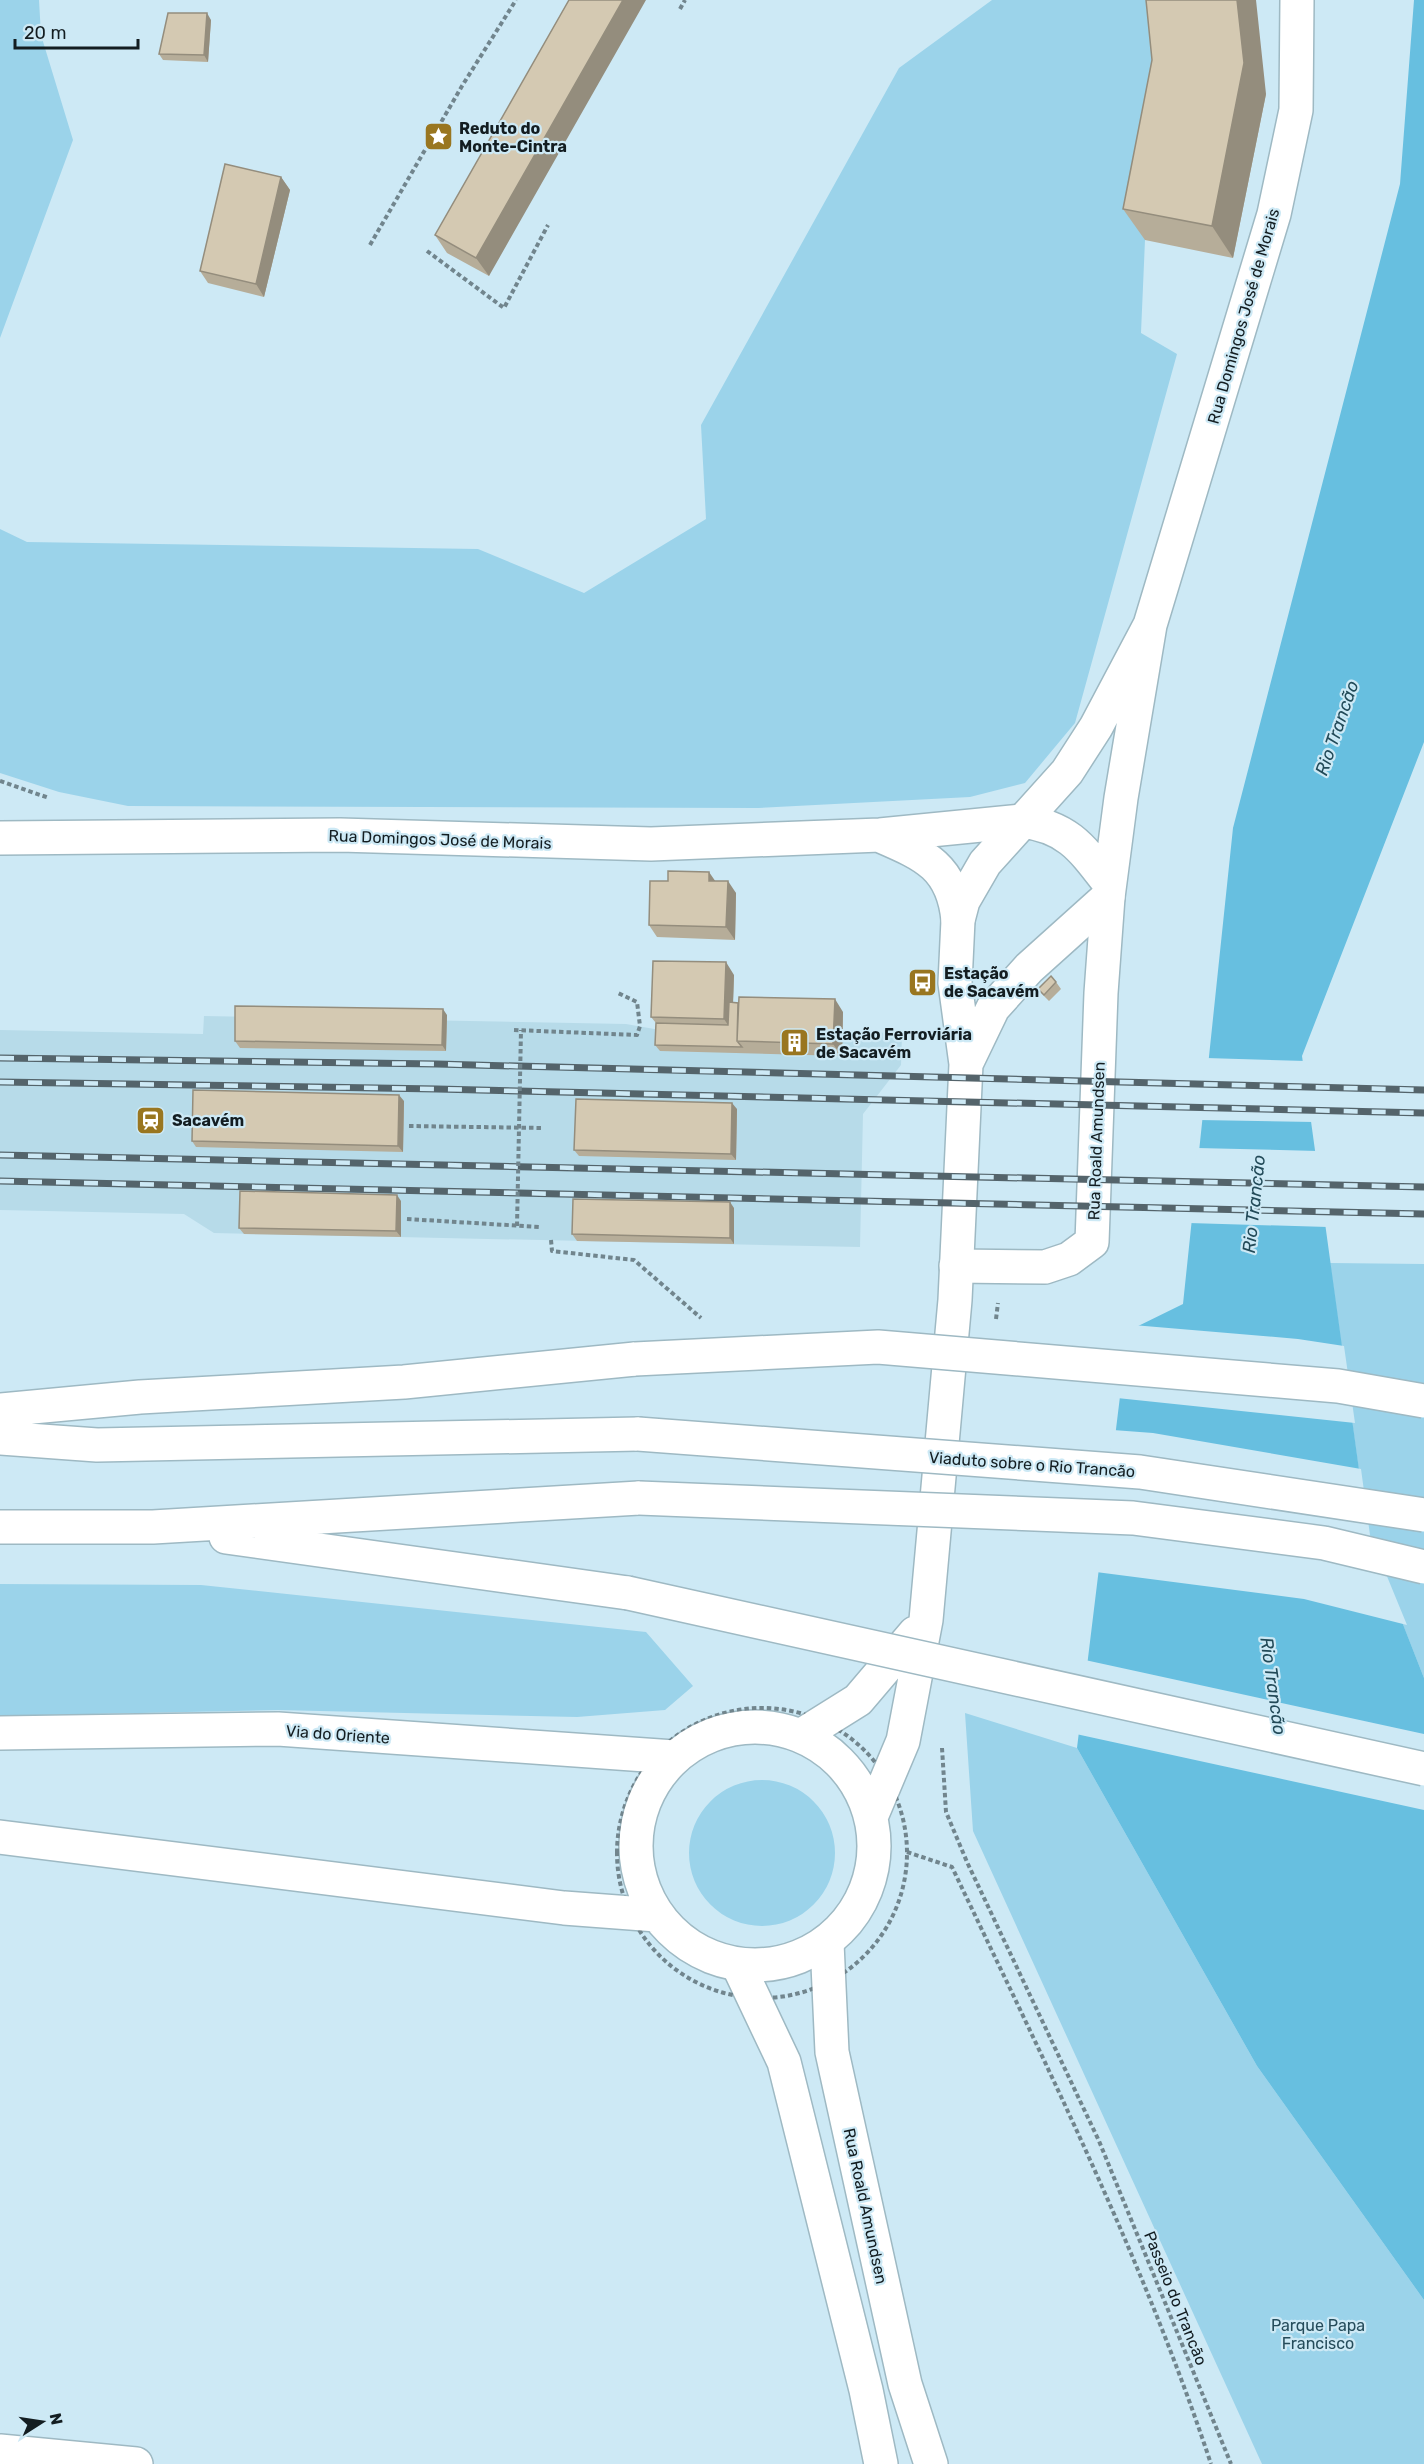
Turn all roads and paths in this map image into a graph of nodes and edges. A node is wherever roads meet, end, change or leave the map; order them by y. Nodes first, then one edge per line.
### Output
1 (516, 0) edge
2 (684, 0) edge
3 (1297, 0) edge
4 (680, 9) dead end
5 (548, 225) dead end
6 (370, 244) dead end
7 (427, 250) dead end
8 (1150, 625) junction
9 (1022, 821) junction
10 (880, 835) junction
11 (0, 838) edge
12 (1108, 890) junction
13 (958, 920) junction
14 (618, 993) dead end
15 (514, 1030) dead end
16 (521, 1030) junction
17 (966, 1064) junction
18 (408, 1126) dead end
19 (520, 1127) junction
20 (543, 1128) dead end
21 (407, 1219) dead end
22 (517, 1226) junction
23 (540, 1227) dead end
24 (551, 1240) dead end
25 (956, 1266) junction
26 (709, 1326) dead end
27 (1424, 1401) edge
28 (0, 1410) edge
29 (0, 1438) edge
30 (1424, 1515) edge
31 (0, 1527) edge
32 (153, 1527) junction
33 (1424, 1568) edge
34 (926, 1620) junction
35 (812, 1729) junction
36 (0, 1733) edge
37 (942, 1744) dead end
38 (664, 1757) junction
39 (1424, 1769) edge
40 (886, 1780) junction
41 (871, 1817) junction
42 (0, 1837) edge
43 (907, 1852) junction
44 (644, 1914) junction
45 (827, 1943) junction
46 (738, 1965) junction
47 (829, 1982) junction
48 (753, 1997) junction
49 (0, 2451) edge
50 (136, 2464) edge
51 (881, 2464) edge
52 (931, 2464) edge
53 (1211, 2464) edge
54 (1232, 2464) edge

1 - 6 path
2 - 4 path
3 - 8 main road, Rua Domingos José de Morais
5 - 7 path
8 - 9 main road, Rua Domingos José de Morais
8 - 12 main road, Rua Domingos José de Morais
9 - 10 main road, Rua Domingos José de Morais
9 - 12 main road, Rua Domingos José de Morais
9 - 13 main road
10 - 11 main road, Rua Domingos José de Morais
10 - 13 main road, Rua Domingos José de Morais
12 - 17 main road
12 - 25 main road, Rua Roald Amundsen
13 - 17 main road
14 - 16 path
15 - 16 path, bridge
16 - 19 path, bridge
17 - 25 main road
18 - 19 path
19 - 20 path
19 - 22 path, bridge
21 - 22 path
22 - 23 path
24 - 26 path
25 - 34 main road
27 - 28 main road, bridge
29 - 30 main road, Viaduto sobre o Rio Trancão, bridge
31 - 32 main road
32 - 33 main road, bridge
32 - 39 main road, bridge
34 - 35 main road
34 - 40 main road
35 - 38 main road
35 - 38 path
35 - 40 path
35 - 41 main road
36 - 38 main road, Via do Oriente
37 - 54 path, Passeio do Trancão
38 - 44 main road
38 - 44 path
40 - 41 main road
40 - 43 path
41 - 45 main road
42 - 44 main road
43 - 47 path
43 - 53 path
44 - 46 main road
44 - 48 path
45 - 46 main road
45 - 47 main road, Rua Roald Amundsen
46 - 48 main road
47 - 48 path
47 - 52 main road, Rua Roald Amundsen
48 - 51 main road
49 - 50 main road

